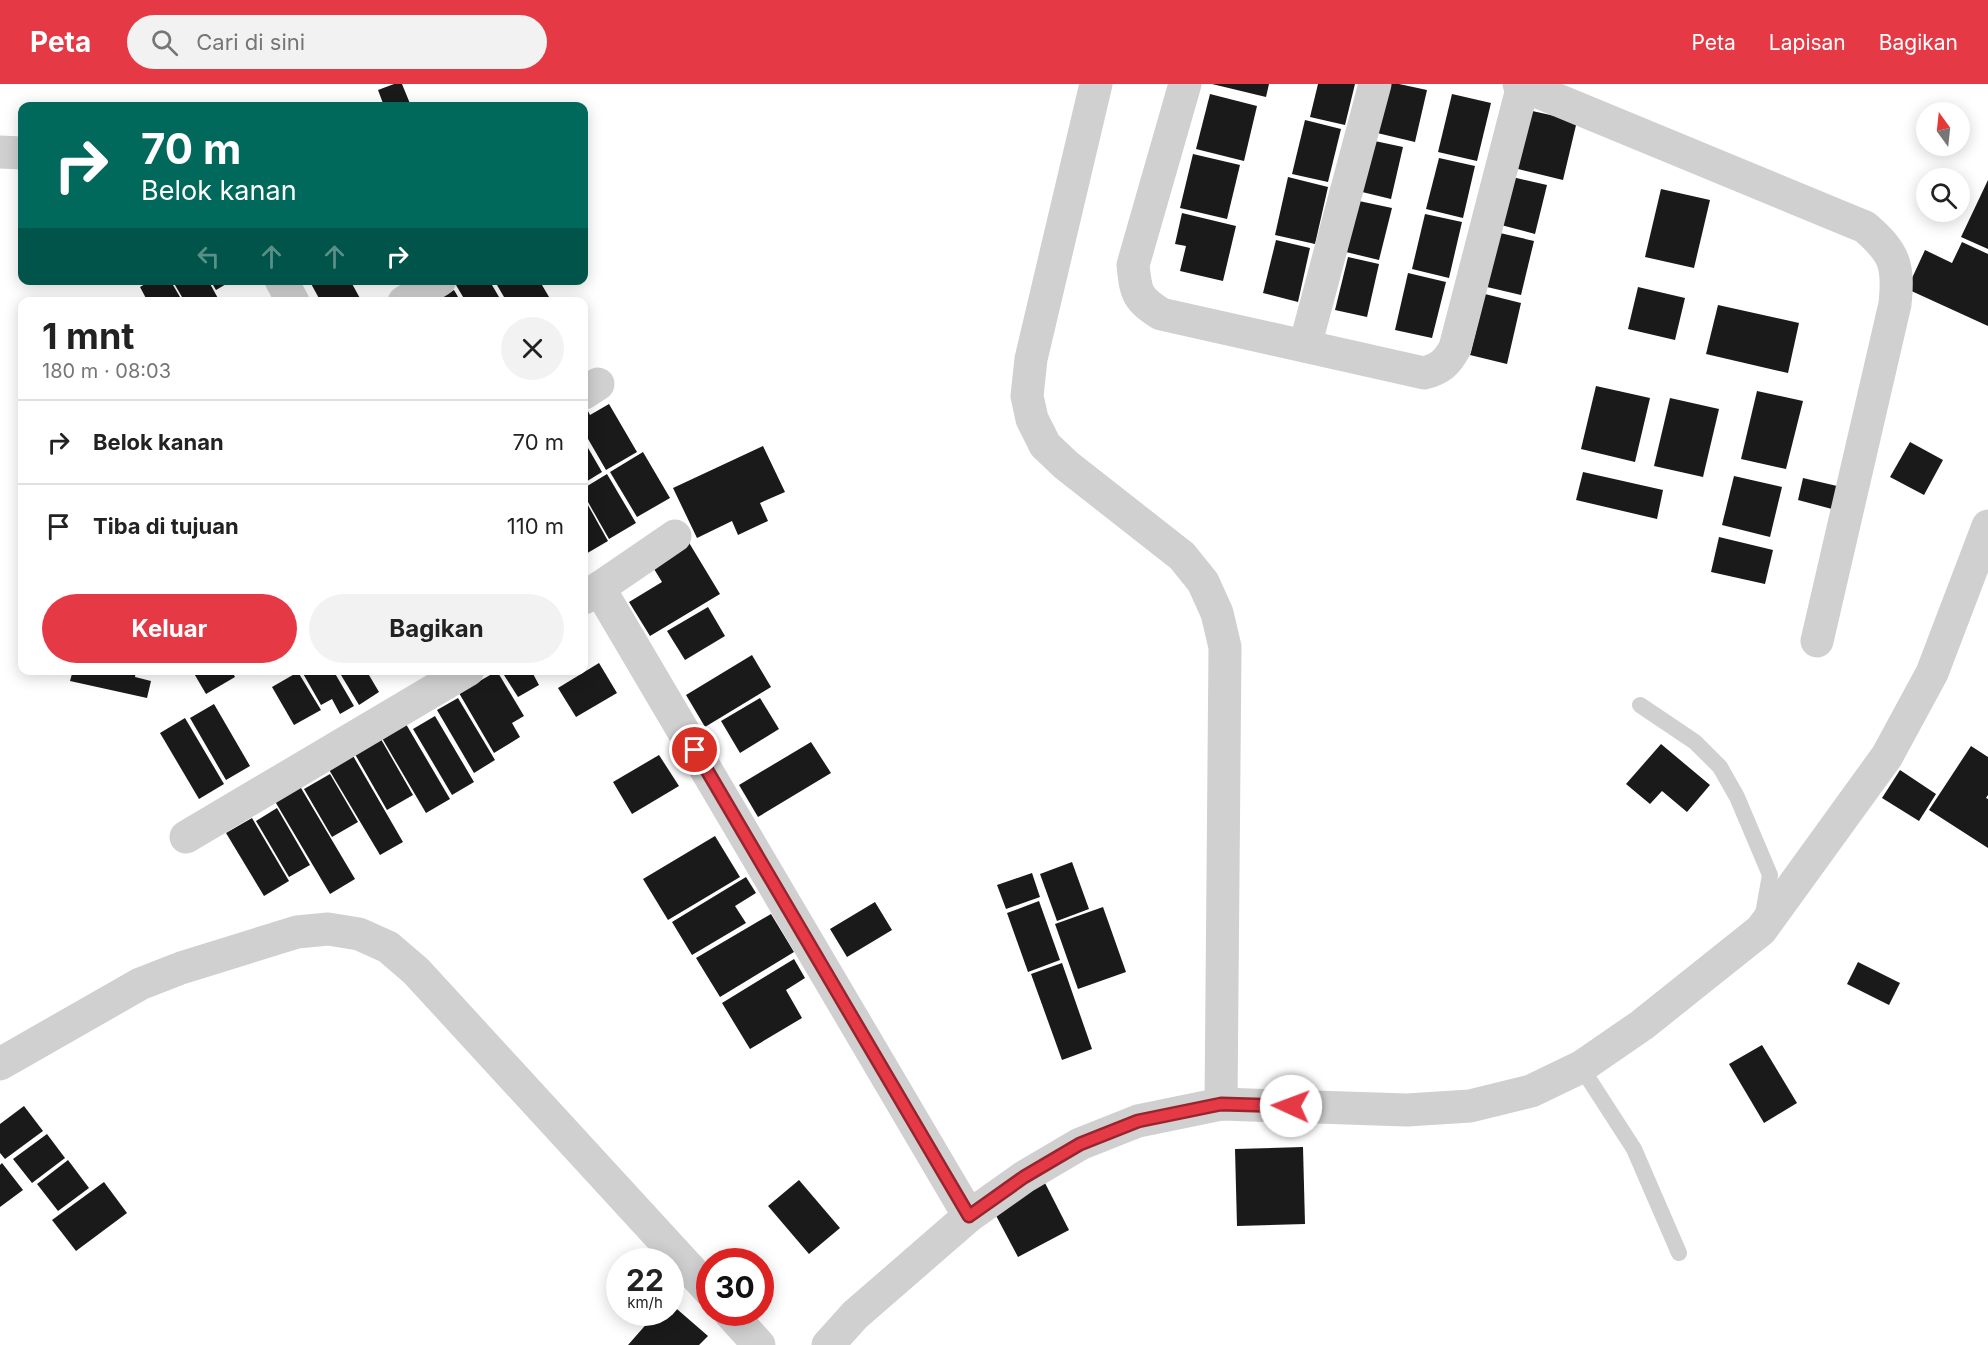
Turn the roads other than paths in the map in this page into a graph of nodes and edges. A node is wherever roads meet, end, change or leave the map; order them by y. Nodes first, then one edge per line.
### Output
1 (1096, 84) edge
2 (1185, 84) edge
3 (1375, 84) edge
4 (1521, 84) edge
5 (0, 152) edge
6 (18, 153) edge
7 (432, 285) edge
8 (412, 297) edge
9 (1305, 345) junction
10 (1988, 526) edge
11 (675, 536) dead end
12 (591, 593) edge
13 (1817, 641) dead end
14 (460, 675) edge
15 (1640, 705) dead end
16 (186, 837) dead end
17 (1761, 930) junction
18 (0, 1064) edge
19 (1581, 1067) junction
20 (1221, 1104) junction
21 (969, 1216) junction
22 (1679, 1253) dead end
23 (696, 1276) edge
24 (742, 1326) edge
25 (759, 1345) edge
26 (828, 1345) edge

1 - 20 street
2 - 9 street
3 - 9 street
4 - 9 street
4 - 13 street
5 - 6 street
7 - 8 street
10 - 17 street
11 - 12 street
12 - 21 street
14 - 16 street
15 - 17 lane
17 - 19 street
18 - 23 street
19 - 20 street
19 - 22 lane
20 - 21 street
21 - 26 street
24 - 25 street

